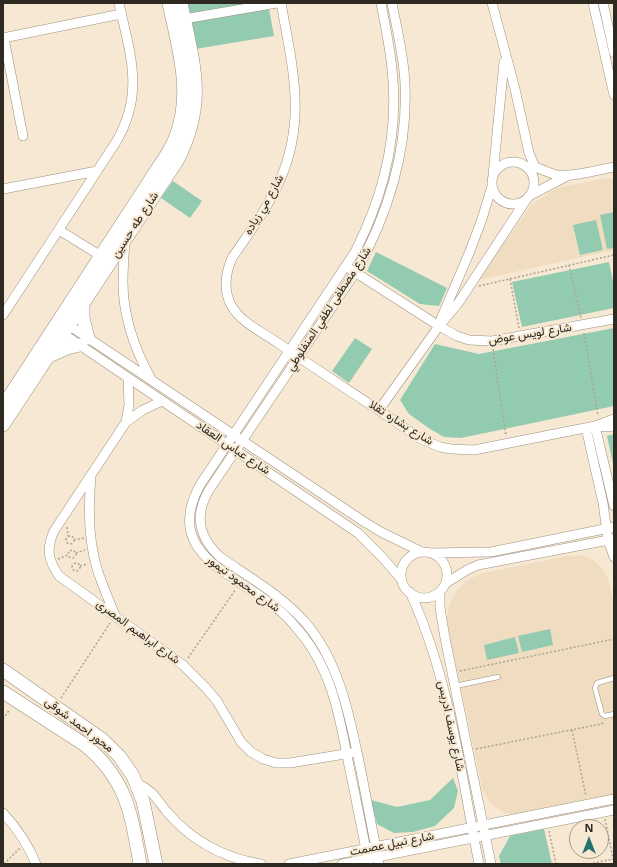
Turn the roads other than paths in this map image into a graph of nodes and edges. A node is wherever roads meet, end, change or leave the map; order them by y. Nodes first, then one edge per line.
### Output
1 (119, 3) edge
2 (169, 3) edge
3 (181, 3) edge
4 (277, 3) edge
5 (281, 3) edge
6 (381, 3) edge
7 (392, 3) edge
8 (492, 3) edge
9 (593, 3) edge
10 (602, 3) edge
11 (121, 14) junction
12 (184, 19) junction
13 (4, 38) edge
14 (614, 53) edge
15 (505, 55) junction
16 (614, 96) edge
17 (23, 136) dead end
18 (614, 167) edge
19 (98, 171) junction
20 (533, 171) junction
21 (571, 174) junction
22 (493, 176) junction
23 (492, 186) junction
24 (3, 189) edge
25 (528, 198) junction
26 (59, 230) junction
27 (126, 239) junction
28 (101, 256) junction
29 (345, 267) junction
30 (355, 273) junction
31 (83, 304) junction
32 (3, 315) edge
33 (614, 319) edge
34 (61, 326) junction
35 (439, 326) junction
36 (84, 342) junction
37 (290, 352) junction
38 (48, 356) junction
39 (298, 357) junction
40 (128, 378) junction
41 (152, 380) junction
42 (162, 401) junction
43 (3, 406) edge
44 (379, 410) junction
45 (614, 419) edge
46 (126, 422) junction
47 (3, 425) edge
48 (594, 426) junction
49 (614, 427) edge
50 (234, 435) junction
51 (243, 441) junction
52 (228, 445) junction
53 (236, 450) junction
54 (91, 476) junction
55 (614, 506) edge
56 (610, 528) edge
57 (611, 539) edge
58 (427, 552) junction
59 (614, 557) edge
60 (402, 580) junction
61 (446, 583) junction
62 (254, 586) junction
63 (410, 592) junction
64 (440, 592) junction
65 (115, 615) junction
66 (3, 670) edge
67 (498, 677) dead end
68 (614, 678) edge
69 (455, 686) junction
70 (3, 692) edge
71 (611, 715) edge
72 (357, 752) junction
73 (347, 754) junction
74 (136, 783) junction
75 (614, 799) edge
76 (614, 810) edge
77 (3, 814) edge
78 (483, 825) junction
79 (472, 828) junction
80 (485, 835) junction
81 (474, 838) junction
82 (376, 847) junction
83 (366, 849) junction
84 (378, 860) edge
85 (368, 861) edge
86 (139, 862) edge
87 (157, 862) edge
88 (36, 864) edge
89 (261, 864) edge
90 (289, 864) edge
91 (342, 864) edge
92 (479, 864) edge
93 (491, 864) edge

1 - 11 street
2 - 28 street, شارع طه حسين
3 - 12 street, شارع طه حسين
4 - 12 street
5 - 37 street, شارع مي زياده
6 - 29 street, شارع مصطفى لطفي المنفلوطي
7 - 30 street, شارع مصطفى لطفي المنفلوطي
8 - 15 street
9 - 16 street
10 - 14 street
11 - 13 street
11 - 19 street
12 - 27 street, شارع طه حسين
13 - 17 street
15 - 20 street
15 - 22 street
18 - 21 street
19 - 24 street
19 - 26 street
20 - 21 street
20 - 22 street
20 - 25 street
21 - 25 street
22 - 23 street
23 - 25 street
23 - 35 street
25 - 35 street
26 - 28 street
26 - 32 street
27 - 31 street, شارع طه حسين
27 - 41 street
28 - 34 street, شارع طه حسين
29 - 30 street, شارع لويس عوض
29 - 37 street, شارع مصطفى لطفي المنفلوطي
30 - 35 street, شارع لويس عوض
30 - 39 street, شارع مصطفى لطفي المنفلوطي
31 - 34 street, شارع طه حسين
31 - 36 street
33 - 35 street, شارع لويس عوض
34 - 36 street, شارع عباس العقاد
34 - 38 street, شارع طه حسين
34 - 43 street, شارع طه حسين
35 - 44 street
36 - 38 street
36 - 40 street, شارع عباس العقاد
36 - 41 street, شارع عباس العقاد
37 - 39 street, شارع بشاره تقلا
37 - 50 street, شارع مصطفى لطفي المنفلوطي
38 - 47 street, شارع طه حسين
39 - 44 street, شارع بشاره تقلا
39 - 51 street, شارع مصطفى لطفي المنفلوطي
40 - 42 street, شارع عباس العقاد
40 - 46 street, شارع ابراهيم المصرى
41 - 50 street, شارع عباس العقاد
42 - 46 street, شارع ابراهيم المصرى
42 - 52 street, شارع عباس العقاد
44 - 48 street, شارع بشاره تقلا
45 - 48 street
46 - 54 street, شارع ابراهيم المصرى
48 - 49 street
48 - 55 street
48 - 56 street
50 - 51 street, شارع عباس العقاد
50 - 52 street, شارع محمود تيمور
51 - 53 street, شارع محمود تيمور
51 - 58 street, شارع عباس العقاد
52 - 53 street, شارع عباس العقاد
52 - 62 street, شارع محمود تيمور
53 - 60 street, شارع عباس العقاد
53 - 62 street, شارع محمود تيمور
54 - 65 street
54 - 65 street, شارع ابراهيم المصرى
56 - 57 street
56 - 58 street
57 - 59 street
57 - 61 street
58 - 60 street
58 - 61 street
60 - 63 street
61 - 64 street
62 - 72 street, شارع محمود تيمور
62 - 73 street, شارع محمود تيمور
63 - 64 street
63 - 79 street, شارع يوسف ادريس
64 - 69 street, شارع يوسف ادريس
65 - 73 street, شارع ابراهيم المصرى
66 - 74 street, محور احمد شوقى
67 - 69 lane
68 - 71 lane
69 - 78 street, شارع يوسف ادريس
70 - 86 street, محور احمد شوقى
72 - 73 street, شارع ابراهيم المصرى
72 - 82 street, شارع محمود تيمور
73 - 83 street, شارع محمود تيمور
74 - 87 street, محور احمد شوقى
74 - 89 street
75 - 78 street, شارع نبيل عصمت
76 - 80 street, شارع نبيل عصمت
77 - 88 street
78 - 79 street, شارع نبيل عصمت
78 - 80 street, شارع يوسف ادريس
79 - 81 street, شارع يوسف ادريس
79 - 82 street, شارع نبيل عصمت
80 - 81 street, شارع نبيل عصمت
80 - 93 street, شارع يوسف ادريس
81 - 84 street, شارع نبيل عصمت
81 - 92 street, شارع يوسف ادريس
82 - 83 street, شارع نبيل عصمت
82 - 84 street, شارع محمود تيمور
83 - 85 street, شارع محمود تيمور
83 - 90 street, شارع نبيل عصمت
84 - 85 street, شارع نبيل عصمت
85 - 91 street, شارع نبيل عصمت

